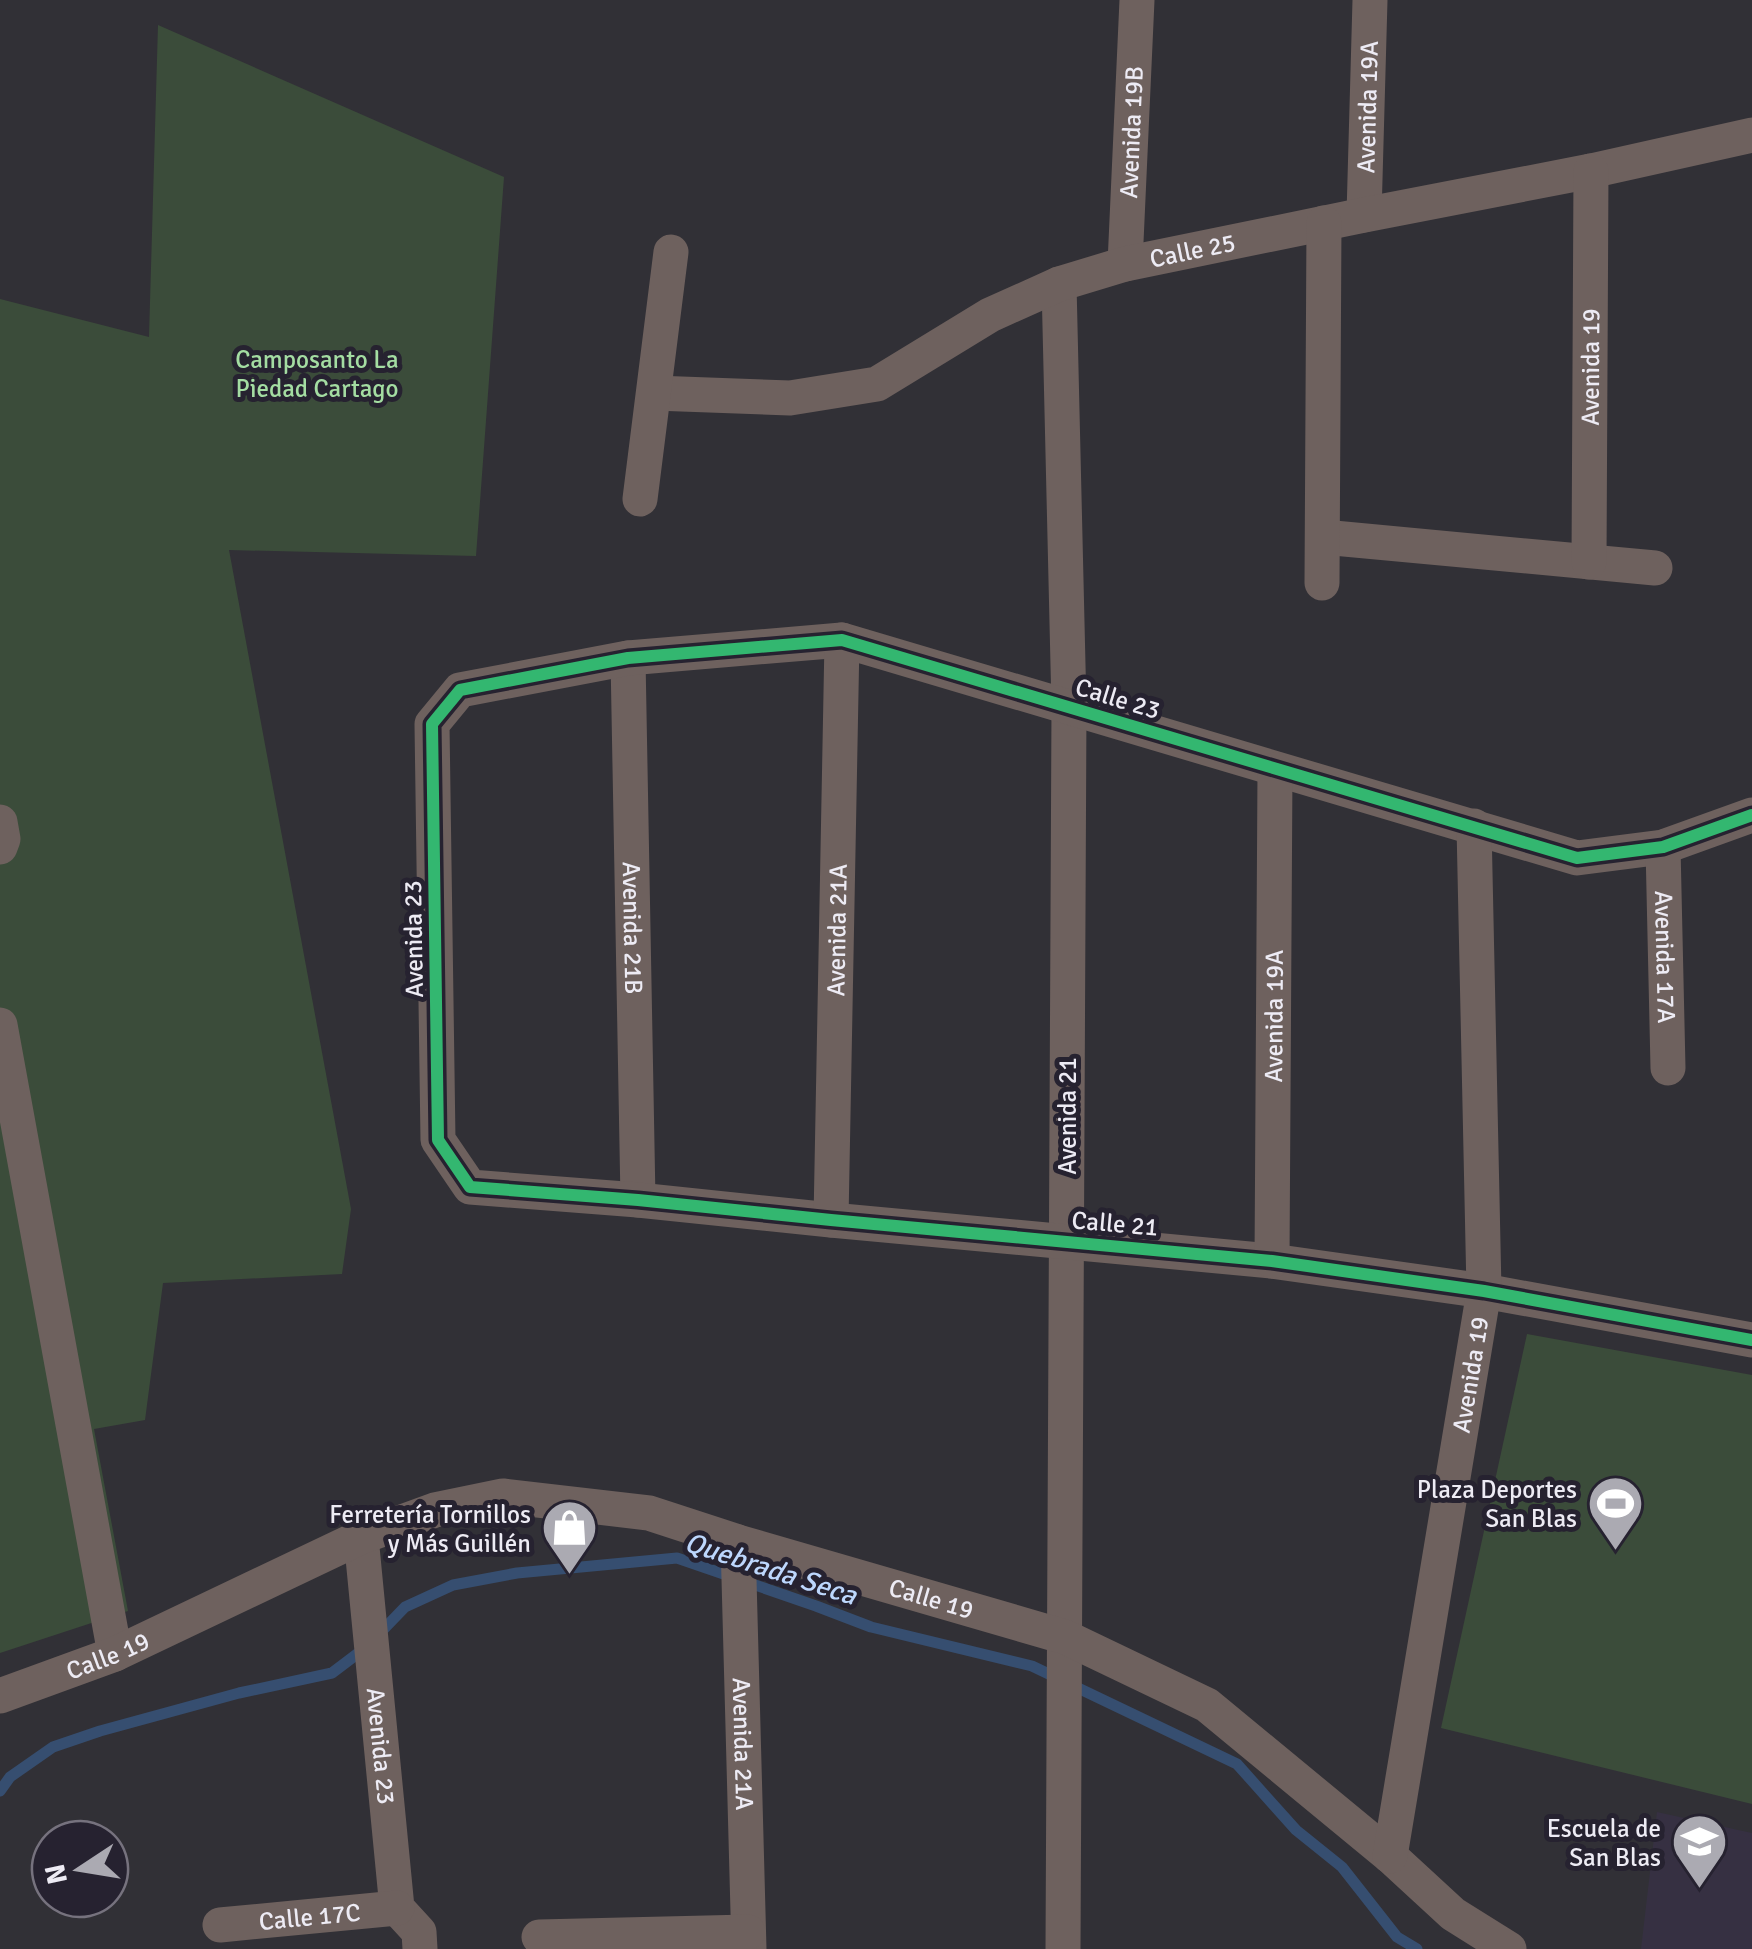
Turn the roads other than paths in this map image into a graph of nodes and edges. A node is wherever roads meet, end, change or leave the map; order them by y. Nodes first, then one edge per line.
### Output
1 (1136, 0) edge
2 (1370, 0) edge
3 (1752, 136) edge
4 (1591, 171) junction
5 (1364, 214) junction
6 (1324, 223) junction
7 (672, 252) dead end
8 (1124, 264) junction
9 (1059, 284) junction
10 (654, 393) junction
11 (640, 499) dead end
12 (1323, 536) junction
13 (1589, 562) junction
14 (1656, 568) dead end
15 (1322, 583) dead end
16 (842, 640) junction
17 (628, 658) junction
18 (460, 690) joint
19 (1069, 707) junction
20 (1275, 770) junction
21 (1752, 815) edge
22 (0, 822) edge
23 (1474, 826) junction
24 (0, 847) edge
25 (1663, 847) junction
26 (0, 1024) edge
27 (1668, 1068) dead end
28 (470, 1188) joint
29 (638, 1200) junction
30 (831, 1220) junction
31 (1066, 1241) junction
32 (1272, 1261) junction
33 (1484, 1292) junction
34 (1752, 1340) edge
35 (361, 1538) junction
36 (738, 1542) junction
37 (1065, 1637) junction
38 (115, 1654) junction
39 (0, 1696) edge
40 (1390, 1856) junction
41 (398, 1908) junction
42 (220, 1925) dead end
43 (539, 1937) dead end
44 (749, 1940) edge
45 (420, 1949) edge
46 (1064, 1949) edge
47 (1510, 1949) edge

1 - 8 street, Avenida 19B
2 - 5 street, Avenida 19A
3 - 4 street, Calle 25
4 - 5 street, Calle 25
4 - 13 street, Avenida 19
5 - 6 street, Calle 25
6 - 8 street, Calle 25
6 - 12 street
7 - 10 street
8 - 9 street, Calle 25
9 - 10 street, Calle 25
9 - 19 street, Avenida 21
10 - 11 street
12 - 13 street
12 - 15 street
13 - 14 street
16 - 17 street, Calle 23
16 - 19 street, Calle 23
16 - 30 street, Avenida 21A
17 - 18 street, Calle 23
17 - 29 street, Avenida 21B
18 - 28 street, Avenida 23
19 - 20 street, Calle 23
19 - 31 street, Avenida 21
20 - 23 street, Calle 23
20 - 32 street, Avenida 19A
21 - 25 street, Calle 23
22 - 24 street
23 - 25 street, Calle 23
23 - 33 street, Avenida 19
25 - 27 street, Avenida 17A
26 - 38 street
28 - 29 street, Calle 21
29 - 30 street, Calle 21
30 - 31 street, Calle 21
31 - 32 street, Calle 21
31 - 37 street, Avenida 21
32 - 33 street, Calle 21
33 - 34 street, Calle 21
33 - 40 street, Avenida 19
35 - 36 street, Calle 19
35 - 38 street, Calle 19
35 - 41 street, Avenida 23
36 - 37 street, Calle 19
36 - 44 street, Avenida 21A
37 - 40 street, Calle 19
37 - 46 street, Avenida 21
38 - 39 street, Calle 19
40 - 47 street, Calle 19
41 - 42 street, Calle 17C
41 - 45 street, Avenida 23
43 - 44 street

